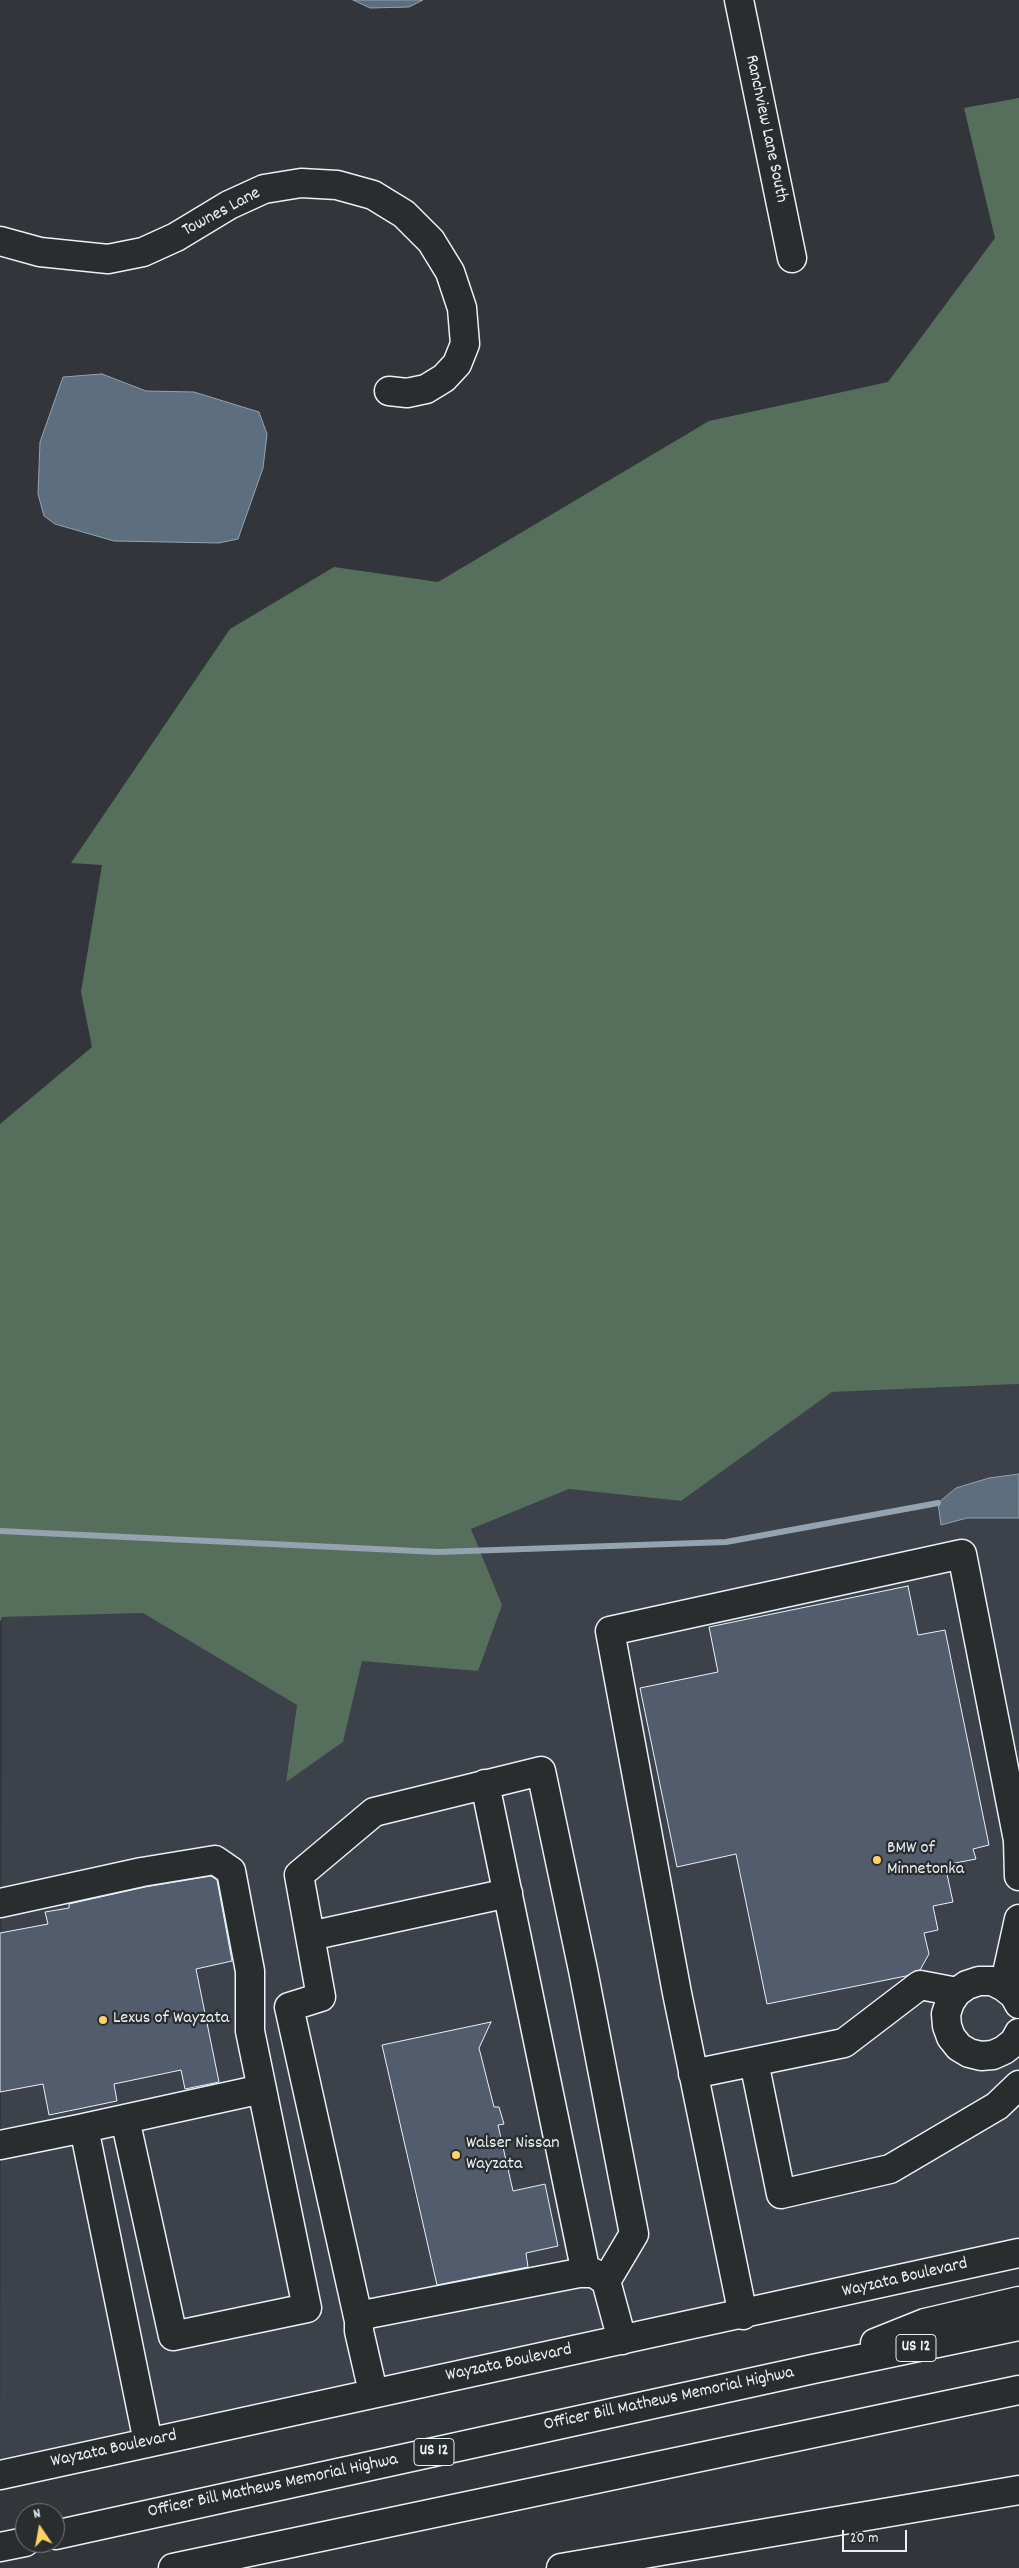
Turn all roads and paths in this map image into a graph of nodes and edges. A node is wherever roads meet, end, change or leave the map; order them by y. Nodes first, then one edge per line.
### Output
1 (739, 0) edge
2 (0, 241) edge
3 (792, 258) dead end
4 (389, 391) dead end
5 (485, 1784) junction
6 (1019, 1876) edge
7 (508, 1892) junction
8 (0, 1903) edge
9 (1019, 1920) edge
10 (310, 1936) junction
11 (957, 1992) junction
12 (1012, 1995) edge
13 (1014, 2048) edge
14 (754, 2062) junction
15 (693, 2074) junction
16 (1019, 2085) edge
17 (262, 2090) junction
18 (125, 2119) junction
19 (84, 2128) junction
20 (0, 2145) edge
21 (1019, 2254) edge
22 (596, 2277) junction
23 (1019, 2301) edge
24 (743, 2315) junction
25 (359, 2321) junction
26 (1019, 2326) edge
27 (622, 2340) junction
28 (813, 2369) junction
29 (1019, 2390) edge
30 (372, 2392) junction
31 (1019, 2407) edge
32 (862, 2422) junction
33 (148, 2442) junction
34 (0, 2475) edge
35 (1019, 2490) edge
36 (65, 2533) edge
37 (15, 2544) edge
38 (0, 2547) edge
39 (173, 2568) edge
40 (561, 2568) edge

1 - 3 main road, Ranchview Lane South
2 - 4 main road, Townes Lane
5 - 7 main road
5 - 10 main road
5 - 22 main road
6 - 15 main road
7 - 10 main road
7 - 22 main road
8 - 17 main road
9 - 12 main road
10 - 25 main road
11 - 12 main road
11 - 13 main road
11 - 14 main road
14 - 15 main road
14 - 16 main road
15 - 24 main road
17 - 18 main road
17 - 18 main road
18 - 19 main road
19 - 20 main road
19 - 33 main road
21 - 24 main road, Wayzata Boulevard
22 - 25 main road
22 - 27 main road
23 - 28 main road
24 - 27 main road, Wayzata Boulevard
25 - 30 main road
26 - 28 main road, US 12
27 - 30 main road, Wayzata Boulevard
28 - 36 main road, Officer Bill Mathews Memorial Highwa / US 12
29 - 32 main road
30 - 33 main road, Wayzata Boulevard
31 - 32 main road
32 - 39 main road
33 - 34 main road, Wayzata Boulevard
35 - 40 main road
37 - 38 main road

